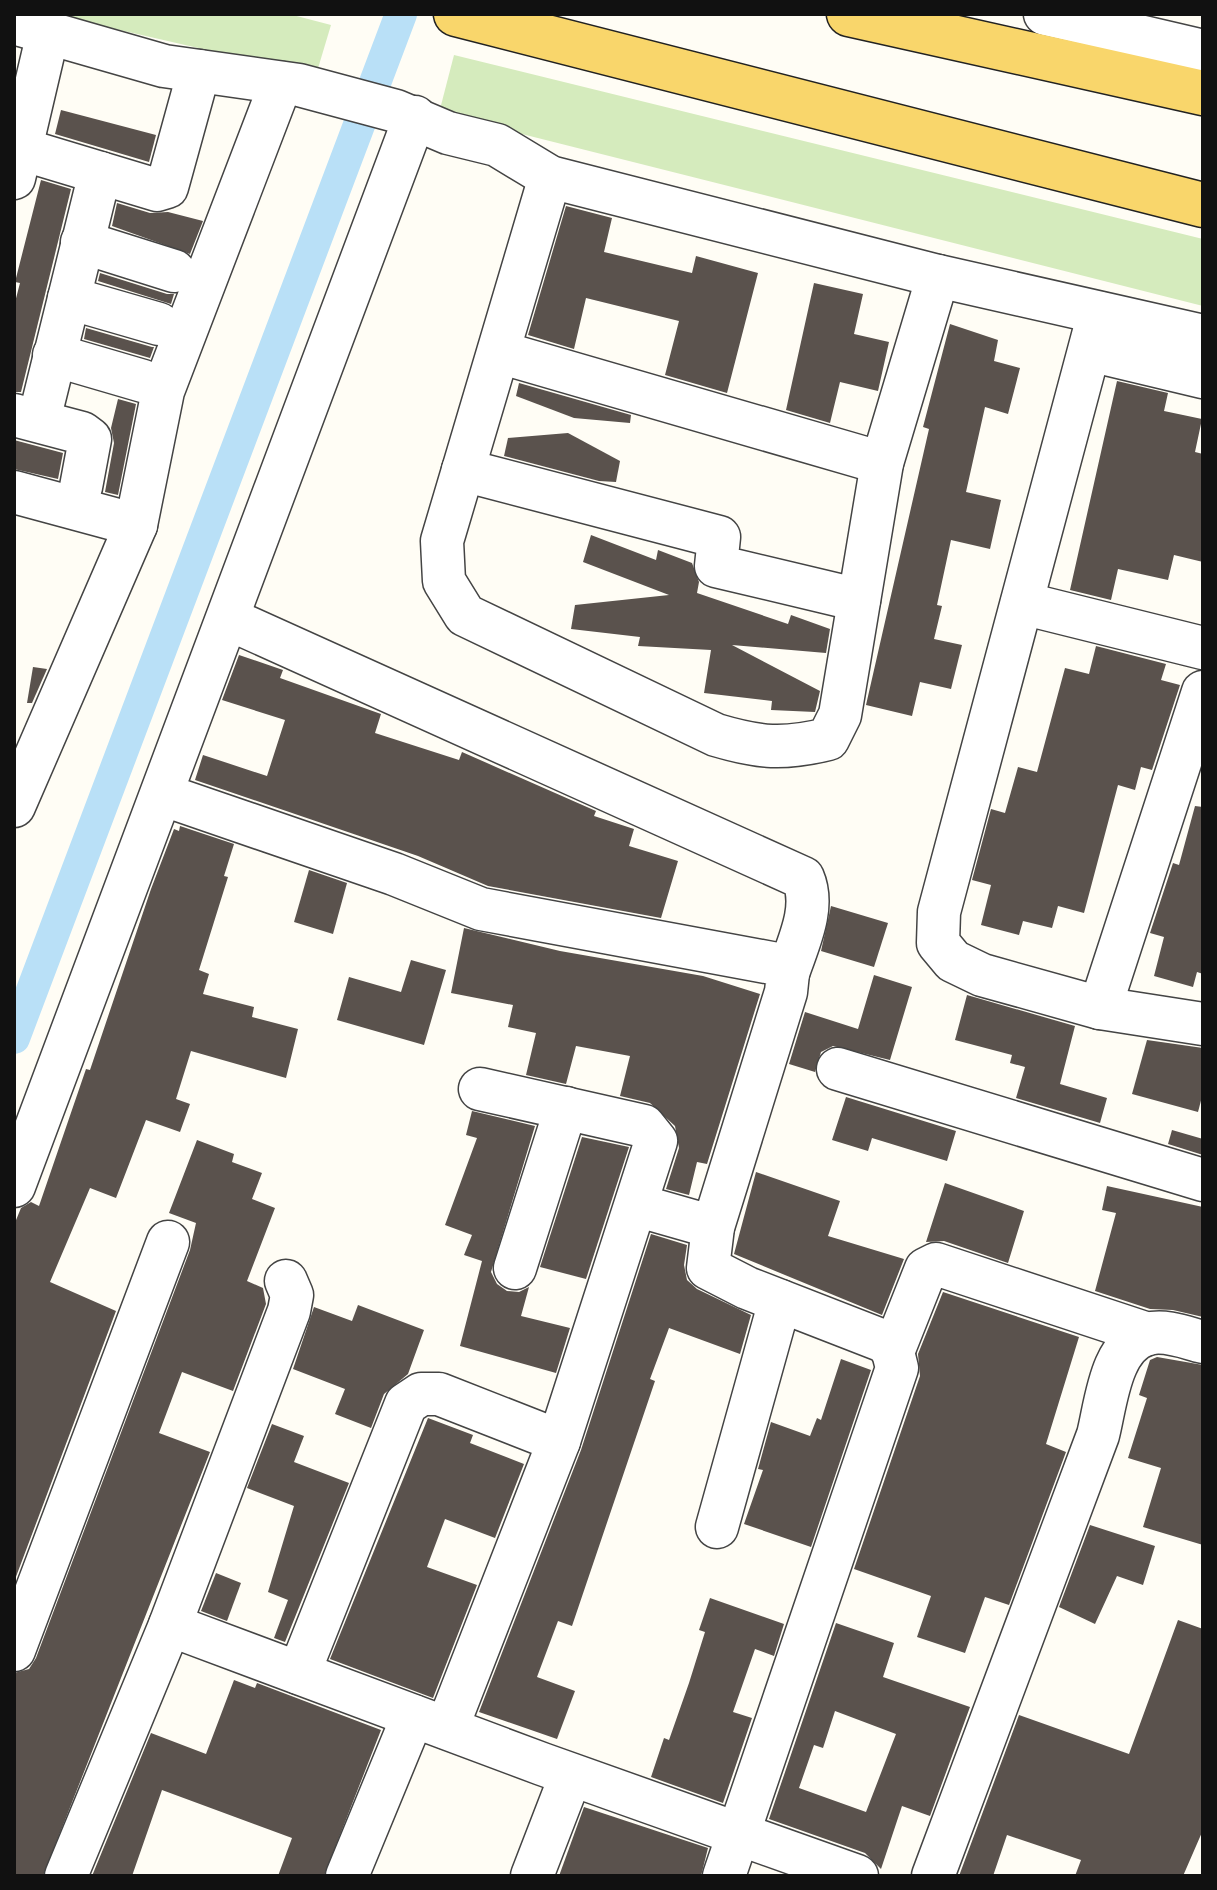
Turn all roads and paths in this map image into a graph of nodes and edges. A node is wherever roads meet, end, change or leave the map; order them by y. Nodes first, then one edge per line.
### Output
1 (849, 14) edge
2 (1045, 14) edge
3 (460, 15) edge
4 (31, 28) edge
5 (1203, 51) edge
6 (199, 71) junction
7 (290, 84) junction
8 (1203, 93) edge
9 (405, 114) junction
10 (16, 166) edge
11 (100, 173) junction
12 (550, 177) junction
13 (1203, 205) edge
14 (82, 242) junction
15 (174, 271) dead end
16 (938, 276) junction
17 (69, 298) junction
18 (159, 324) dead end
19 (1094, 332) junction
20 (1203, 336) edge
21 (499, 352) junction
22 (54, 355) junction
23 (1203, 377) edge
24 (143, 381) dead end
25 (26, 418) edge
26 (882, 463) junction
27 (463, 470) junction
28 (81, 487) dead end
29 (14, 492) edge
30 (136, 525) junction
31 (859, 600) junction
32 (1022, 603) junction
33 (229, 619) junction
34 (1203, 648) edge
35 (1203, 692) edge
36 (164, 795) junction
37 (14, 806) edge
38 (788, 973) junction
39 (1100, 1008) junction
40 (1203, 1024) edge
41 (838, 1069) dead end
42 (480, 1089) dead end
43 (566, 1108) junction
44 (1203, 1180) edge
45 (14, 1186) edge
46 (636, 1205) junction
47 (713, 1227) junction
48 (168, 1242) dead end
49 (515, 1268) dead end
50 (286, 1281) dead end
51 (780, 1301) junction
52 (1148, 1334) junction
53 (1203, 1342) edge
54 (893, 1352) junction
55 (559, 1441) junction
56 (717, 1527) dead end
57 (170, 1625) junction
58 (16, 1642) edge
59 (299, 1673) junction
60 (430, 1722) junction
61 (571, 1775) junction
62 (736, 1833) junction
63 (841, 1873) edge
64 (66, 1876) edge
65 (347, 1876) edge
66 (532, 1876) edge
67 (724, 1876) edge
68 (933, 1876) edge

1 - 8 main road
2 - 5 street
3 - 13 main road
4 - 6 street
4 - 10 street
6 - 7 street
6 - 11 street
7 - 9 street
7 - 30 street
9 - 12 street
9 - 33 street
10 - 11 street
11 - 14 street
12 - 16 street
12 - 21 street
14 - 15 street
14 - 17 street
16 - 19 street
16 - 26 street
17 - 18 street
17 - 22 street
19 - 20 street
19 - 23 street
19 - 32 street
21 - 26 street
21 - 27 street
22 - 24 street
22 - 25 street
25 - 28 street
26 - 31 street
27 - 31 street
27 - 31 street
29 - 30 street
30 - 37 street
32 - 34 street
32 - 39 street
33 - 36 street
33 - 38 street
35 - 39 street
36 - 38 street
36 - 45 street
38 - 47 street
39 - 40 street
41 - 44 street
42 - 43 street
43 - 46 street
43 - 49 street
46 - 47 street
46 - 55 street
47 - 51 street
48 - 58 street
50 - 57 street
51 - 54 street
51 - 56 street
52 - 53 street
52 - 54 street
52 - 68 street
54 - 62 street
55 - 59 street
55 - 60 street
57 - 59 street
57 - 64 street
59 - 60 street
60 - 61 street
60 - 65 street
61 - 62 street
61 - 66 street
62 - 63 street
62 - 67 street

